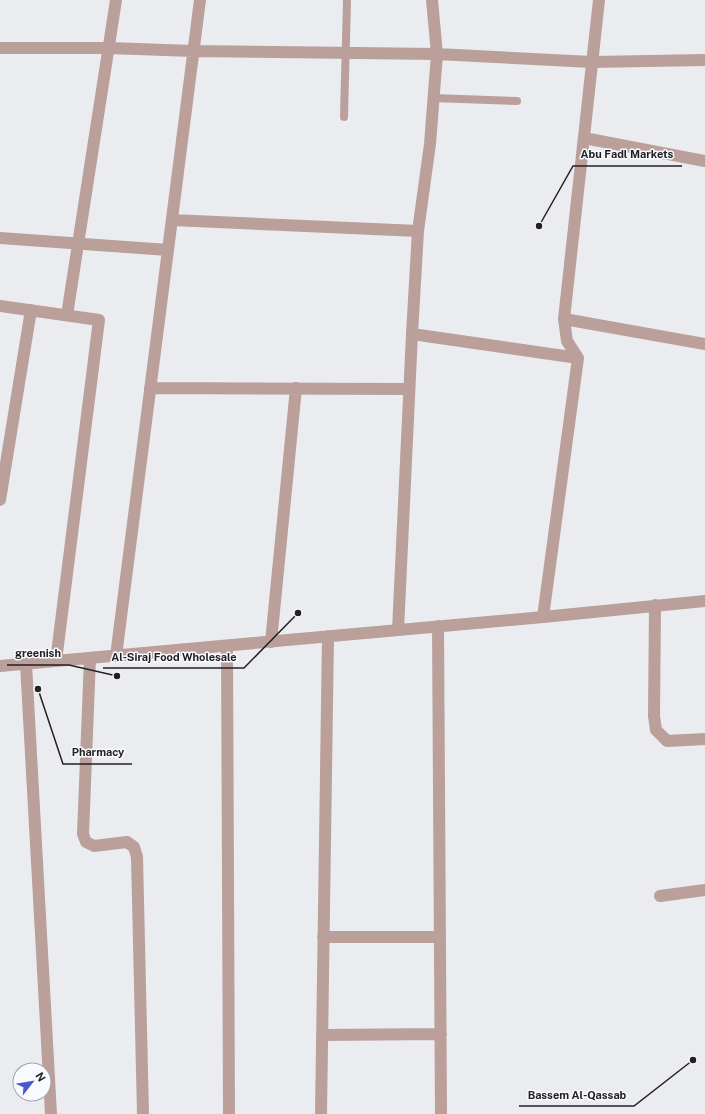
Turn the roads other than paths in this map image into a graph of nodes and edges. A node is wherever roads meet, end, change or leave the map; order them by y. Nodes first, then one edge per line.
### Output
1 (116, 0) edge
2 (200, 0) edge
3 (347, 0) edge
4 (432, 0) edge
5 (599, 0) edge
6 (0, 48) edge
7 (109, 48) junction
8 (194, 50) junction
9 (346, 53) junction
10 (436, 54) junction
11 (705, 60) edge
12 (592, 62) junction
13 (433, 98) junction
14 (517, 101) dead end
15 (344, 117) dead end
16 (584, 138) junction
17 (705, 162) edge
18 (172, 220) junction
19 (418, 231) junction
20 (0, 238) edge
21 (78, 244) junction
22 (168, 250) junction
23 (0, 306) edge
24 (31, 310) junction
25 (67, 315) junction
26 (564, 319) junction
27 (412, 334) junction
28 (705, 344) edge
29 (578, 358) junction
30 (150, 388) junction
31 (296, 388) junction
32 (409, 389) junction
33 (0, 500) edge
34 (705, 601) edge
35 (655, 605) junction
36 (543, 617) junction
37 (438, 626) junction
38 (398, 630) junction
39 (328, 636) junction
40 (271, 642) junction
41 (227, 646) junction
42 (116, 656) junction
43 (90, 658) junction
44 (56, 661) junction
45 (26, 664) junction
46 (0, 666) edge
47 (705, 739) edge
48 (705, 890) edge
49 (660, 896) dead end
50 (323, 937) junction
51 (440, 937) junction
52 (440, 1034) junction
53 (322, 1035) junction
54 (51, 1114) edge
55 (142, 1114) edge
56 (229, 1114) edge
57 (321, 1114) edge
58 (441, 1114) edge

1 - 7 street
2 - 8 street
3 - 9 lane
4 - 10 street
5 - 12 street
6 - 7 street
7 - 8 street
7 - 21 street
8 - 9 street
8 - 18 street
9 - 10 street
9 - 15 lane
10 - 12 street
10 - 13 street
11 - 12 street
12 - 16 street
13 - 14 lane
13 - 19 street
16 - 17 street
16 - 26 street
18 - 19 street
18 - 22 street
19 - 27 street
20 - 21 street
21 - 22 street
21 - 25 street
22 - 30 street
23 - 24 street
24 - 25 street
24 - 33 street
25 - 44 street
26 - 28 street
26 - 29 street
27 - 29 street
27 - 32 street
29 - 36 street
30 - 31 street
30 - 42 street
31 - 32 street
31 - 40 street
32 - 38 street
34 - 35 street
35 - 36 street
35 - 47 street
36 - 37 street
37 - 38 street
37 - 51 street
38 - 39 street
39 - 40 street
39 - 50 street
40 - 41 street
41 - 42 street
41 - 56 street
42 - 43 street
43 - 44 street
43 - 55 street
44 - 45 street
45 - 46 street
45 - 54 street
48 - 49 street
50 - 51 street
50 - 53 street
51 - 52 street
52 - 53 street
52 - 58 street
53 - 57 street

